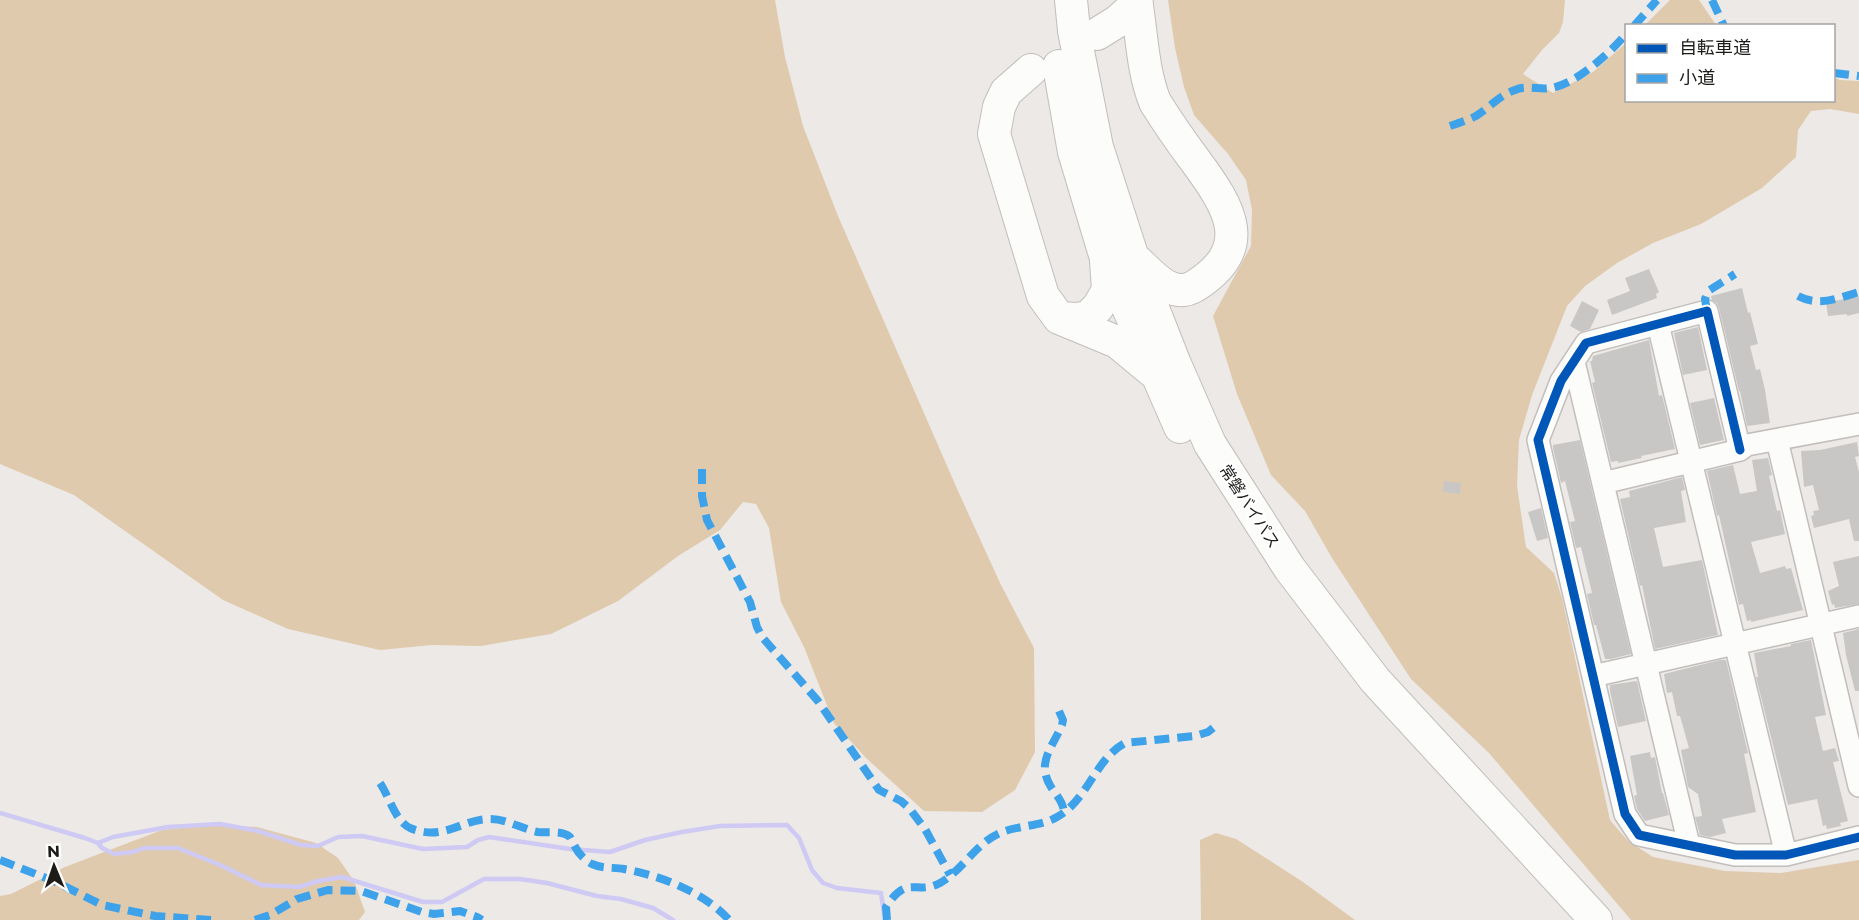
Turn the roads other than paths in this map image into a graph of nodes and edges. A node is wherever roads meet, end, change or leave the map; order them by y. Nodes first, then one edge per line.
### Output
1 (1051, 0) edge
2 (1071, 0) edge
3 (1136, 2) edge
4 (1097, 34) dead end
5 (1031, 70) dead end
6 (1119, 255) junction
7 (1191, 288) junction
8 (1059, 318) junction
9 (1658, 324) junction
10 (1574, 362) junction
11 (1165, 368) junction
12 (1859, 424) edge
13 (1777, 440) junction
14 (1740, 450) junction
15 (1691, 461) junction
16 (1603, 483) junction
17 (1859, 616) edge
18 (1821, 625) junction
19 (1735, 644) junction
20 (1646, 664) junction
21 (1593, 676) junction
22 (1859, 786) edge
23 (1859, 837) edge
24 (1689, 845) junction
25 (1786, 855) junction
26 (1570, 920) edge
27 (1596, 920) edge

1 - 6 highway, 常磐バイパス
2 - 6 highway, 常磐バイパス
3 - 4 highway
3 - 7 highway
5 - 8 highway
6 - 7 highway
6 - 8 highway
6 - 11 highway, 常磐バイパス
7 - 11 highway
8 - 11 highway
9 - 10 street
9 - 14 street
9 - 15 street
10 - 16 street
10 - 21 street
11 - 26 highway, 常磐バイパス
11 - 27 highway, 常磐バイパス
12 - 13 street
13 - 14 street
13 - 18 street
14 - 15 street
15 - 16 street
15 - 19 street
16 - 20 street
17 - 18 street
18 - 19 street
18 - 22 street
19 - 20 street
19 - 25 street
20 - 21 street
20 - 24 street
21 - 24 street
23 - 25 street
24 - 25 street

